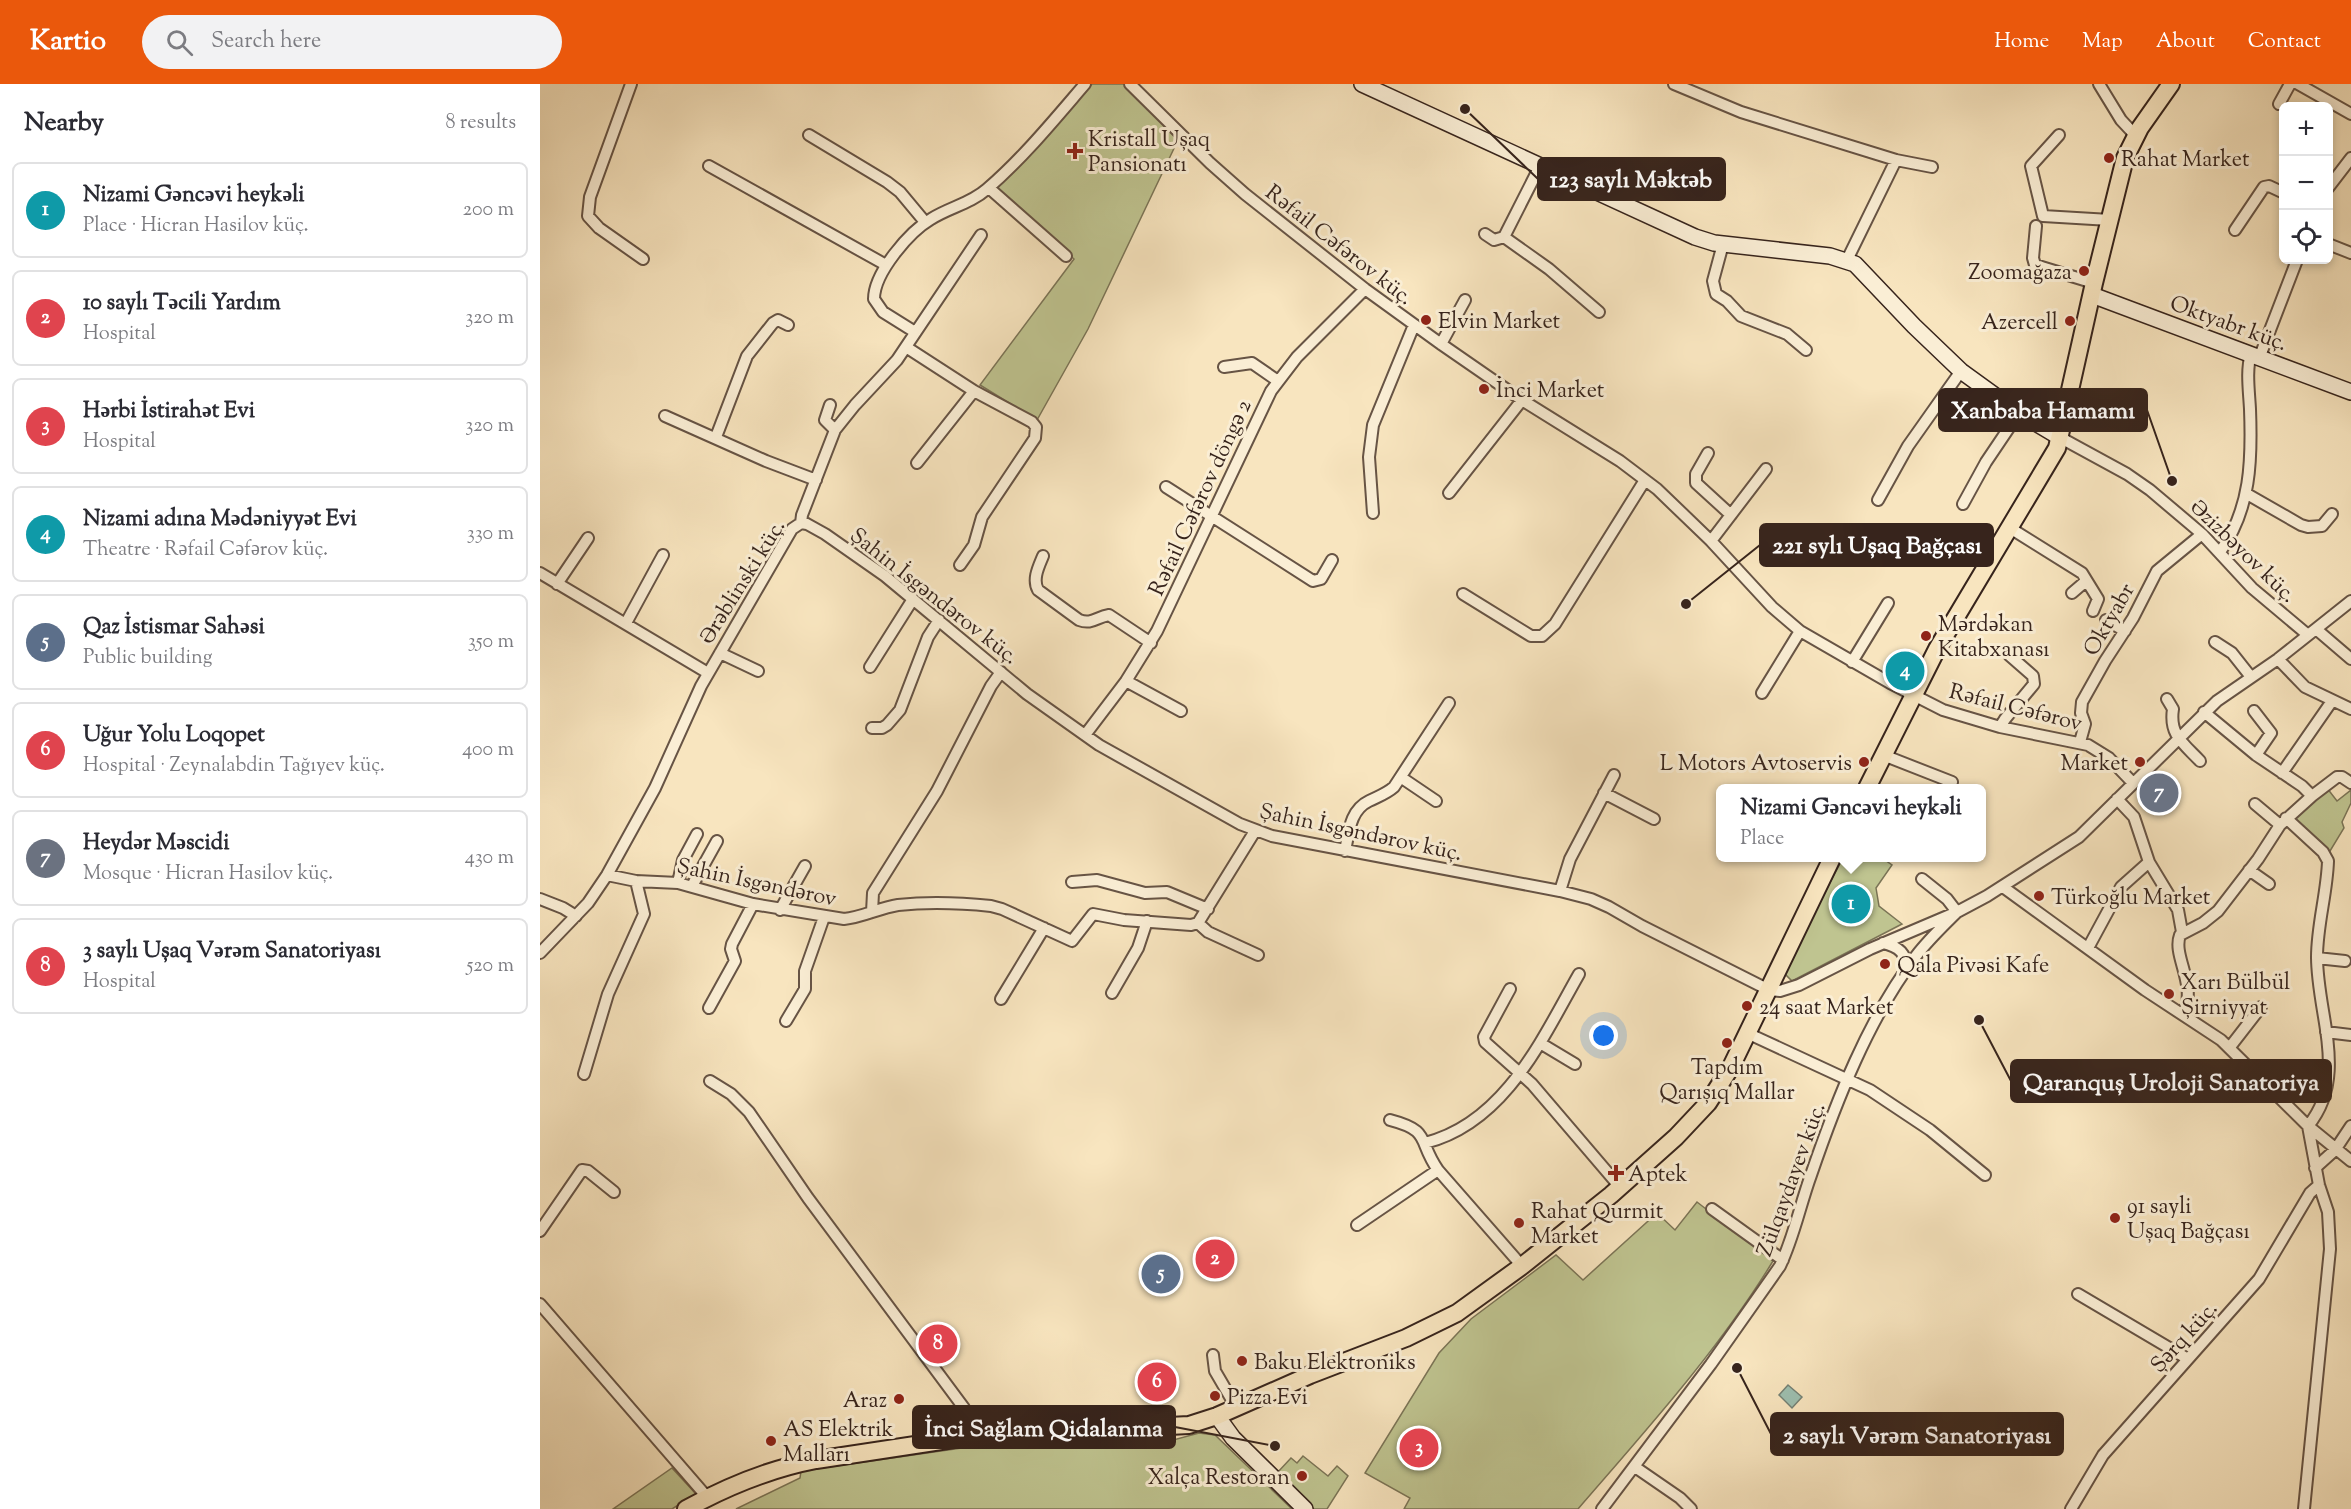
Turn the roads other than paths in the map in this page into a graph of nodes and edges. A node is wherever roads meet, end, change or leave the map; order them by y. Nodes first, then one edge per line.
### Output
1 (631, 84) edge
2 (1085, 84) edge
3 (1130, 84) edge
4 (1362, 84) edge
5 (1674, 84) edge
6 (2099, 84) edge
7 (2171, 84) edge
8 (2290, 84) edge
9 (2298, 84) edge
10 (2280, 102) edge
11 (2351, 114) edge
12 (809, 135) dead end
13 (2059, 135) dead end
14 (2136, 136) junction
15 (2351, 158) edge
16 (1896, 160) junction
17 (709, 166) dead end
18 (1540, 166) junction
19 (1932, 167) dead end
20 (2333, 181) edge
21 (989, 188) junction
22 (2279, 191) edge
23 (2109, 220) junction
24 (925, 222) junction
25 (2037, 226) dead end
26 (2235, 230) dead end
27 (1485, 234) dead end
28 (981, 235) dead end
29 (1504, 237) junction
30 (1723, 244) junction
31 (2333, 246) edge
32 (2351, 253) edge
33 (1066, 256) dead end
34 (643, 259) dead end
35 (1847, 260) junction
36 (2295, 264) edge
37 (886, 266) junction
38 (1365, 289) junction
39 (2093, 289) junction
40 (1465, 300) dead end
41 (1599, 312) dead end
42 (788, 325) dead end
43 (1414, 325) junction
44 (915, 332) junction
45 (1441, 344) junction
46 (906, 346) junction
47 (1806, 350) dead end
48 (2255, 355) junction
49 (1224, 367) dead end
50 (1961, 370) junction
51 (1278, 381) junction
52 (974, 391) junction
53 (2351, 392) edge
54 (1522, 400) junction
55 (830, 405) dead end
56 (2019, 413) junction
57 (665, 416) dead end
58 (835, 430) junction
59 (716, 437) junction
60 (2061, 438) junction
61 (1708, 453) dead end
62 (917, 463) dead end
63 (1766, 469) dead end
64 (816, 480) junction
65 (1645, 480) junction
66 (1166, 487) dead end
67 (1449, 493) dead end
68 (2247, 494) junction
69 (1878, 500) dead end
70 (1963, 504) dead end
71 (1373, 513) dead end
72 (2332, 514) dead end
73 (1731, 515) junction
74 (1211, 516) junction
75 (801, 523) junction
76 (2010, 528) junction
77 (2202, 534) junction
78 (588, 538) dead end
79 (1711, 541) junction
80 (2220, 552) junction
81 (663, 555) dead end
82 (1043, 556) dead end
83 (1332, 560) dead end
84 (960, 565) dead end
85 (540, 573) edge
86 (2086, 581) junction
87 (557, 584) junction
88 (2072, 593) dead end
89 (1463, 594) dead end
90 (914, 599) junction
91 (2351, 601) edge
92 (1888, 603) dead end
93 (2093, 611) dead end
94 (939, 620) junction
95 (2106, 621) dead end
96 (626, 623) junction
97 (1800, 631) junction
98 (2125, 631) junction
99 (2312, 632) junction
100 (2215, 642) dead end
101 (1150, 643) junction
102 (720, 653) junction
103 (2009, 655) dead end
104 (2278, 659) junction
105 (2351, 659) edge
106 (1852, 662) junction
107 (870, 667) dead end
108 (758, 671) dead end
109 (1001, 672) junction
110 (708, 673) junction
111 (2251, 677) junction
112 (1126, 681) junction
113 (1762, 693) dead end
114 (1913, 695) junction
115 (2167, 699) dead end
116 (2332, 701) junction
117 (1449, 703) dead end
118 (2351, 709) edge
119 (1181, 711) dead end
120 (2254, 711) dead end
121 (2204, 712) junction
122 (2000, 727) junction
123 (873, 728) dead end
124 (1085, 735) junction
125 (2178, 738) junction
126 (2080, 742) junction
127 (1883, 755) junction
128 (2256, 755) junction
129 (2200, 761) dead end
130 (2283, 773) junction
131 (1614, 775) dead end
132 (1402, 778) junction
133 (2350, 781) edge
134 (1952, 782) dead end
135 (2133, 783) junction
136 (1869, 784) edge
137 (1604, 793) junction
138 (2312, 796) junction
139 (2117, 799) junction
140 (1436, 801) dead end
141 (2255, 804) dead end
142 (1654, 819) dead end
143 (2283, 822) junction
144 (1255, 831) junction
145 (698, 834) dead end
146 (717, 841) dead end
147 (1345, 851) junction
148 (1830, 862) edge
149 (2149, 862) junction
150 (805, 866) dead end
151 (2249, 870) junction
152 (607, 875) junction
153 (1922, 879) dead end
154 (636, 881) junction
155 (1072, 882) dead end
156 (678, 883) junction
157 (2270, 884) dead end
158 (692, 886) junction
159 (2003, 887) junction
160 (1560, 891) junction
161 (540, 899) edge
162 (753, 904) junction
163 (1208, 909) junction
164 (780, 910) junction
165 (872, 912) junction
166 (1957, 912) junction
167 (576, 916) junction
168 (824, 917) junction
169 (1147, 921) junction
170 (1198, 923) junction
171 (1044, 928) junction
172 (2182, 932) junction
173 (1883, 943) junction
174 (2088, 948) junction
175 (540, 953) edge
176 (1258, 955) dead end
177 (2317, 958) junction
178 (2345, 961) dead end
179 (1906, 970) junction
180 (1579, 974) dead end
181 (1510, 988) dead end
182 (1768, 990) junction
183 (1112, 993) dead end
184 (1001, 999) dead end
185 (709, 1008) dead end
186 (2261, 1008) dead end
187 (2184, 1014) junction
188 (786, 1021) dead end
189 (2326, 1032) junction
190 (1748, 1033) junction
191 (2351, 1035) edge
192 (1540, 1043) junction
193 (2230, 1047) junction
194 (1575, 1064) dead end
195 (1520, 1072) junction
196 (584, 1074) dead end
197 (1848, 1078) junction
198 (710, 1081) dead end
199 (1390, 1120) dead end
200 (2308, 1126) junction
201 (2351, 1126) edge
202 (1425, 1143) junction
203 (2335, 1149) junction
204 (2351, 1161) edge
205 (2315, 1168) junction
206 (1438, 1170) junction
207 (1985, 1175) dead end
208 (2319, 1185) junction
209 (1620, 1187) junction
210 (614, 1192) dead end
211 (1712, 1209) dead end
212 (1357, 1225) dead end
213 (540, 1232) edge
214 (1783, 1260) junction
215 (1522, 1266) junction
216 (2078, 1294) dead end
217 (540, 1305) edge
218 (1213, 1355) dead end
219 (2188, 1359) junction
220 (1236, 1407) junction
221 (1217, 1416) junction
222 (974, 1436) junction
223 (1635, 1467) junction
224 (708, 1497) junction
225 (686, 1509) edge
226 (1305, 1509) edge
227 (1602, 1509) edge
228 (1691, 1509) edge
229 (2071, 1509) edge
230 (2304, 1509) edge

1 - 34 street
2 - 21 street
3 - 38 street, Rəfail Cəfərov küç.
4 - 18 street
5 - 16 street
6 - 14 street
7 - 14 main road
8 - 10 street
9 - 11 street
12 - 24 street
13 - 23 street
14 - 23 main road
15 - 20 street
16 - 19 street
16 - 35 street
17 - 37 street
18 - 29 street
18 - 30 street
21 - 24 street
21 - 33 street
22 - 26 street
23 - 39 main road
24 - 37 street
25 - 39 street
27 - 29 street
28 - 44 street, Ərəblinski küç.
29 - 41 street
30 - 35 street
30 - 47 street
31 - 32 street
35 - 50 street
36 - 48 street
37 - 44 street
38 - 43 street, Rəfail Cəfərov küç.
38 - 51 street, Rəfail Cəfərov döngə 2
39 - 48 street, Oktyabr küç.
39 - 60 main road
40 - 45 street
42 - 59 street
43 - 45 street, Rəfail Cəfərov küç.
43 - 71 street
44 - 46 street, Ərəblinski küç.
45 - 54 street, Rəfail Cəfərov küç.
46 - 52 street
46 - 58 street, Ərəblinski küç.
48 - 53 street, Oktyabr küç.
48 - 68 street
49 - 51 street
50 - 56 street
50 - 69 street
51 - 74 street, Rəfail Cəfərov döngə 2
52 - 62 street
52 - 84 street
54 - 65 street, Rəfail Cəfərov küç.
54 - 67 street
55 - 58 street
56 - 60 street
56 - 70 street
57 - 59 street
58 - 64 street, Ərəblinski küç.
59 - 64 street
60 - 76 main road
60 - 77 street, Əzizbəyov küç.
61 - 73 street
63 - 73 street
64 - 75 street, Ərəblinski küç.
65 - 79 street, Rəfail Cəfərov küç.
65 - 89 street
66 - 74 street
68 - 72 street
68 - 80 street
73 - 79 street
74 - 83 street
74 - 101 street, Rəfail Cəfərov döngə 2
75 - 90 street, Şahin İsgəndərov küç.
75 - 102 street, Ərəblinski küç.
76 - 86 street
76 - 114 main road
77 - 80 street, Əzizbəyov küç.
77 - 98 street, Oktyabr
78 - 87 street
79 - 97 street, Rəfail Cəfərov küç.
80 - 99 street, Əzizbəyov küç.
81 - 96 street
82 - 101 street
85 - 87 street
86 - 88 street
86 - 93 street
87 - 96 street
90 - 94 street, Şahin İsgəndərov küç.
90 - 107 street
91 - 99 street
92 - 106 street
94 - 109 street, Şahin İsgəndərov küç.
94 - 123 street
95 - 98 street
96 - 110 street
97 - 106 street, Rəfail Cəfərov küç.
97 - 113 street
98 - 126 street, Oktyabr
99 - 104 street
99 - 105 street, Əzizbəyov küç.
100 - 111 street
101 - 112 street, Rəfail Cəfərov döngə 2
102 - 108 street
102 - 110 street, Ərəblinski küç.
103 - 122 street
104 - 111 street
104 - 116 street
106 - 114 street, Rəfail Cəfərov küç.
109 - 124 street, Şahin İsgəndərov küç.
109 - 165 street
110 - 152 street, Ərəblinski küç.
111 - 121 street
112 - 119 street
112 - 124 street, Rəfail Cəfərov döngə 2
114 - 122 street, Rəfail Cəfərov
114 - 127 main road
115 - 125 street
116 - 118 street
116 - 130 street
117 - 132 street
120 - 128 street
121 - 125 street
121 - 128 street
122 - 126 street, Rəfail Cəfərov
124 - 144 street, Şahin İsgəndərov küç.
125 - 129 street
125 - 135 street
126 - 135 street, Rəfail Cəfərov
127 - 134 street
127 - 136 main road
128 - 130 street
130 - 138 street
131 - 137 street
132 - 140 street
132 - 147 street
133 - 138 street
135 - 139 street
137 - 142 street
137 - 160 street
138 - 143 street
139 - 149 street
139 - 159 street
141 - 143 street
143 - 151 street
143 - 177 street
144 - 147 street, Şahin İsgəndərov küç.
144 - 163 street
145 - 156 street
146 - 158 street
147 - 160 street, Şahin İsgəndərov küç.
148 - 182 main road
149 - 172 street
149 - 174 street
150 - 164 street
151 - 157 street
151 - 172 street
152 - 154 street, Şahin İsgəndərov
152 - 167 street, Ərəblinski küç.
153 - 166 street
154 - 156 street, Şahin İsgəndərov
154 - 196 street
155 - 163 street
156 - 158 street, Şahin İsgəndərov
158 - 162 street, Şahin İsgəndərov
159 - 166 street
159 - 174 street
160 - 182 street, Şahin İsgəndərov küç.
161 - 167 street
162 - 164 street, Şahin İsgəndərov
162 - 185 street
163 - 170 street
164 - 168 street, Şahin İsgəndərov
165 - 168 street, Şahin İsgəndərov
165 - 171 street, Şahin İsgəndərov
166 - 173 street
166 - 179 street, Zülqaydayev küç.
167 - 175 street, Ərəblinski küç.
168 - 188 street
169 - 170 street, Şahin İsgəndərov
169 - 171 street, Şahin İsgəndərov
169 - 183 street
170 - 176 street
171 - 184 street
172 - 187 street
173 - 179 street
173 - 182 street
174 - 187 street
177 - 178 street
177 - 189 street
179 - 197 street, Zülqaydayev küç.
180 - 192 street
181 - 195 street
182 - 190 main road
186 - 193 street
187 - 193 street
189 - 191 street
189 - 200 street
190 - 197 street
190 - 209 main road
192 - 194 street
192 - 195 street
193 - 200 street
195 - 202 street
195 - 209 street
197 - 207 street
197 - 214 street, Zülqaydayev küç.
198 - 222 street
199 - 202 street
200 - 203 street
200 - 205 street
201 - 203 street
202 - 206 street
203 - 204 street
203 - 205 street
205 - 208 street
206 - 212 street
206 - 215 street
208 - 219 street, Şərq küç.
208 - 230 street
209 - 215 main road
210 - 213 street
211 - 214 street
214 - 223 street, Zülqaydayev küç.
215 - 220 main road
216 - 219 street
217 - 224 street
218 - 220 street
219 - 229 street, Şərq küç.
220 - 221 main road
221 - 222 main road
221 - 226 street
222 - 224 main road
223 - 227 street, Zülqaydayev küç.
223 - 228 street
224 - 225 main road

